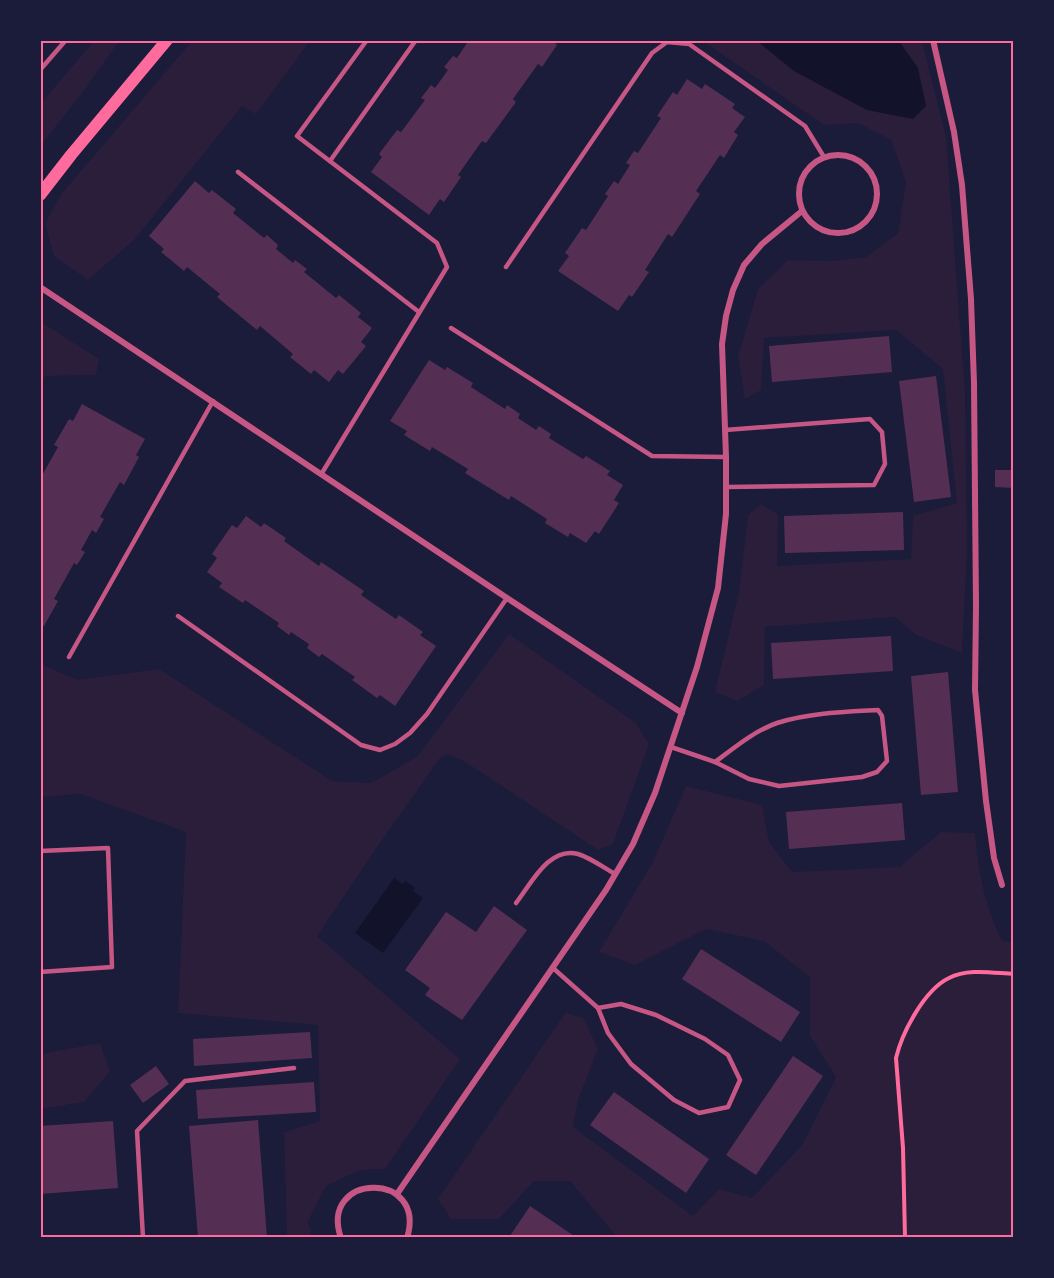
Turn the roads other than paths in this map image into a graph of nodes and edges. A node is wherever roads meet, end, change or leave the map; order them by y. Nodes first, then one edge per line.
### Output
1 (66, 40) edge
2 (367, 40) edge
3 (416, 40) edge
4 (933, 40) edge
5 (165, 41) edge
6 (40, 70) edge
7 (824, 157) junction
8 (330, 161) junction
9 (238, 171) dead end
10 (40, 195) edge
11 (802, 211) junction
12 (506, 267) dead end
13 (40, 287) edge
14 (419, 312) junction
15 (451, 328) dead end
16 (213, 401) junction
17 (725, 430) junction
18 (726, 457) junction
19 (322, 473) junction
20 (726, 487) junction
21 (507, 598) junction
22 (178, 616) dead end
23 (69, 657) dead end
24 (682, 713) junction
25 (671, 747) junction
26 (715, 762) junction
27 (40, 851) edge
28 (615, 874) junction
29 (1002, 885) dead end
30 (516, 903) dead end
31 (553, 968) junction
32 (40, 972) edge
33 (598, 1008) junction
34 (294, 1068) dead end
35 (397, 1194) junction
36 (143, 1238) edge
37 (341, 1238) edge
38 (406, 1238) edge

1 - 6 lane
2 - 8 lane
3 - 8 lane
4 - 29 street
5 - 10 main road
7 - 11 street
7 - 11 street
7 - 12 lane
8 - 14 lane
9 - 14 lane
11 - 17 street
13 - 16 street
14 - 19 lane
15 - 18 lane
16 - 19 street
16 - 23 lane
17 - 18 street
17 - 20 lane
18 - 20 street
19 - 21 street
20 - 24 street
21 - 22 lane
21 - 24 street
24 - 25 street
25 - 26 lane
25 - 28 street
26 - 26 lane
27 - 32 lane
28 - 30 lane
28 - 31 street
31 - 33 lane
31 - 35 street
33 - 33 lane
34 - 36 lane
35 - 37 street
35 - 38 street

